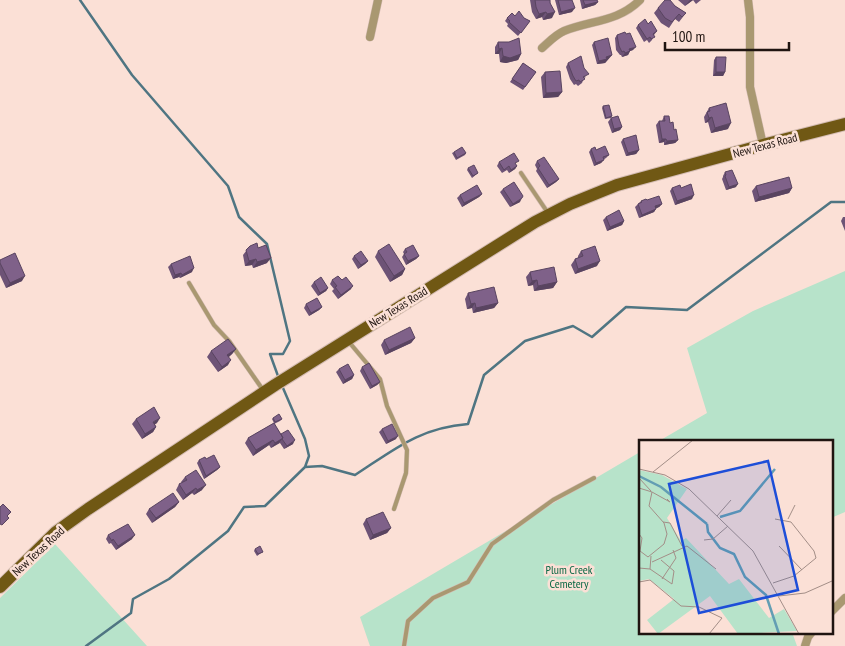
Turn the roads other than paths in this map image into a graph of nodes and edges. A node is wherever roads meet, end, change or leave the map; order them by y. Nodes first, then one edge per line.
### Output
1 (378, 0) edge
2 (640, 0) edge
3 (748, 0) edge
4 (370, 37) dead end
5 (542, 48) dead end
6 (845, 124) edge
7 (763, 145) junction
8 (521, 173) dead end
9 (549, 214) junction
10 (189, 283) dead end
11 (347, 340) junction
12 (264, 392) junction
13 (594, 478) dead end
14 (394, 509) dead end
15 (0, 587) edge
16 (845, 598) edge
17 (832, 611) edge
18 (810, 634) edge
19 (404, 646) edge
20 (805, 646) edge

1 - 4 street
2 - 5 street
3 - 7 street
6 - 7 main road, New Texas Road
7 - 9 main road, New Texas Road
8 - 9 lane
9 - 11 main road, New Texas Road
10 - 12 lane
11 - 12 main road, New Texas Road
11 - 14 lane
12 - 15 main road, New Texas Road
13 - 19 lane
16 - 17 street
18 - 20 street

